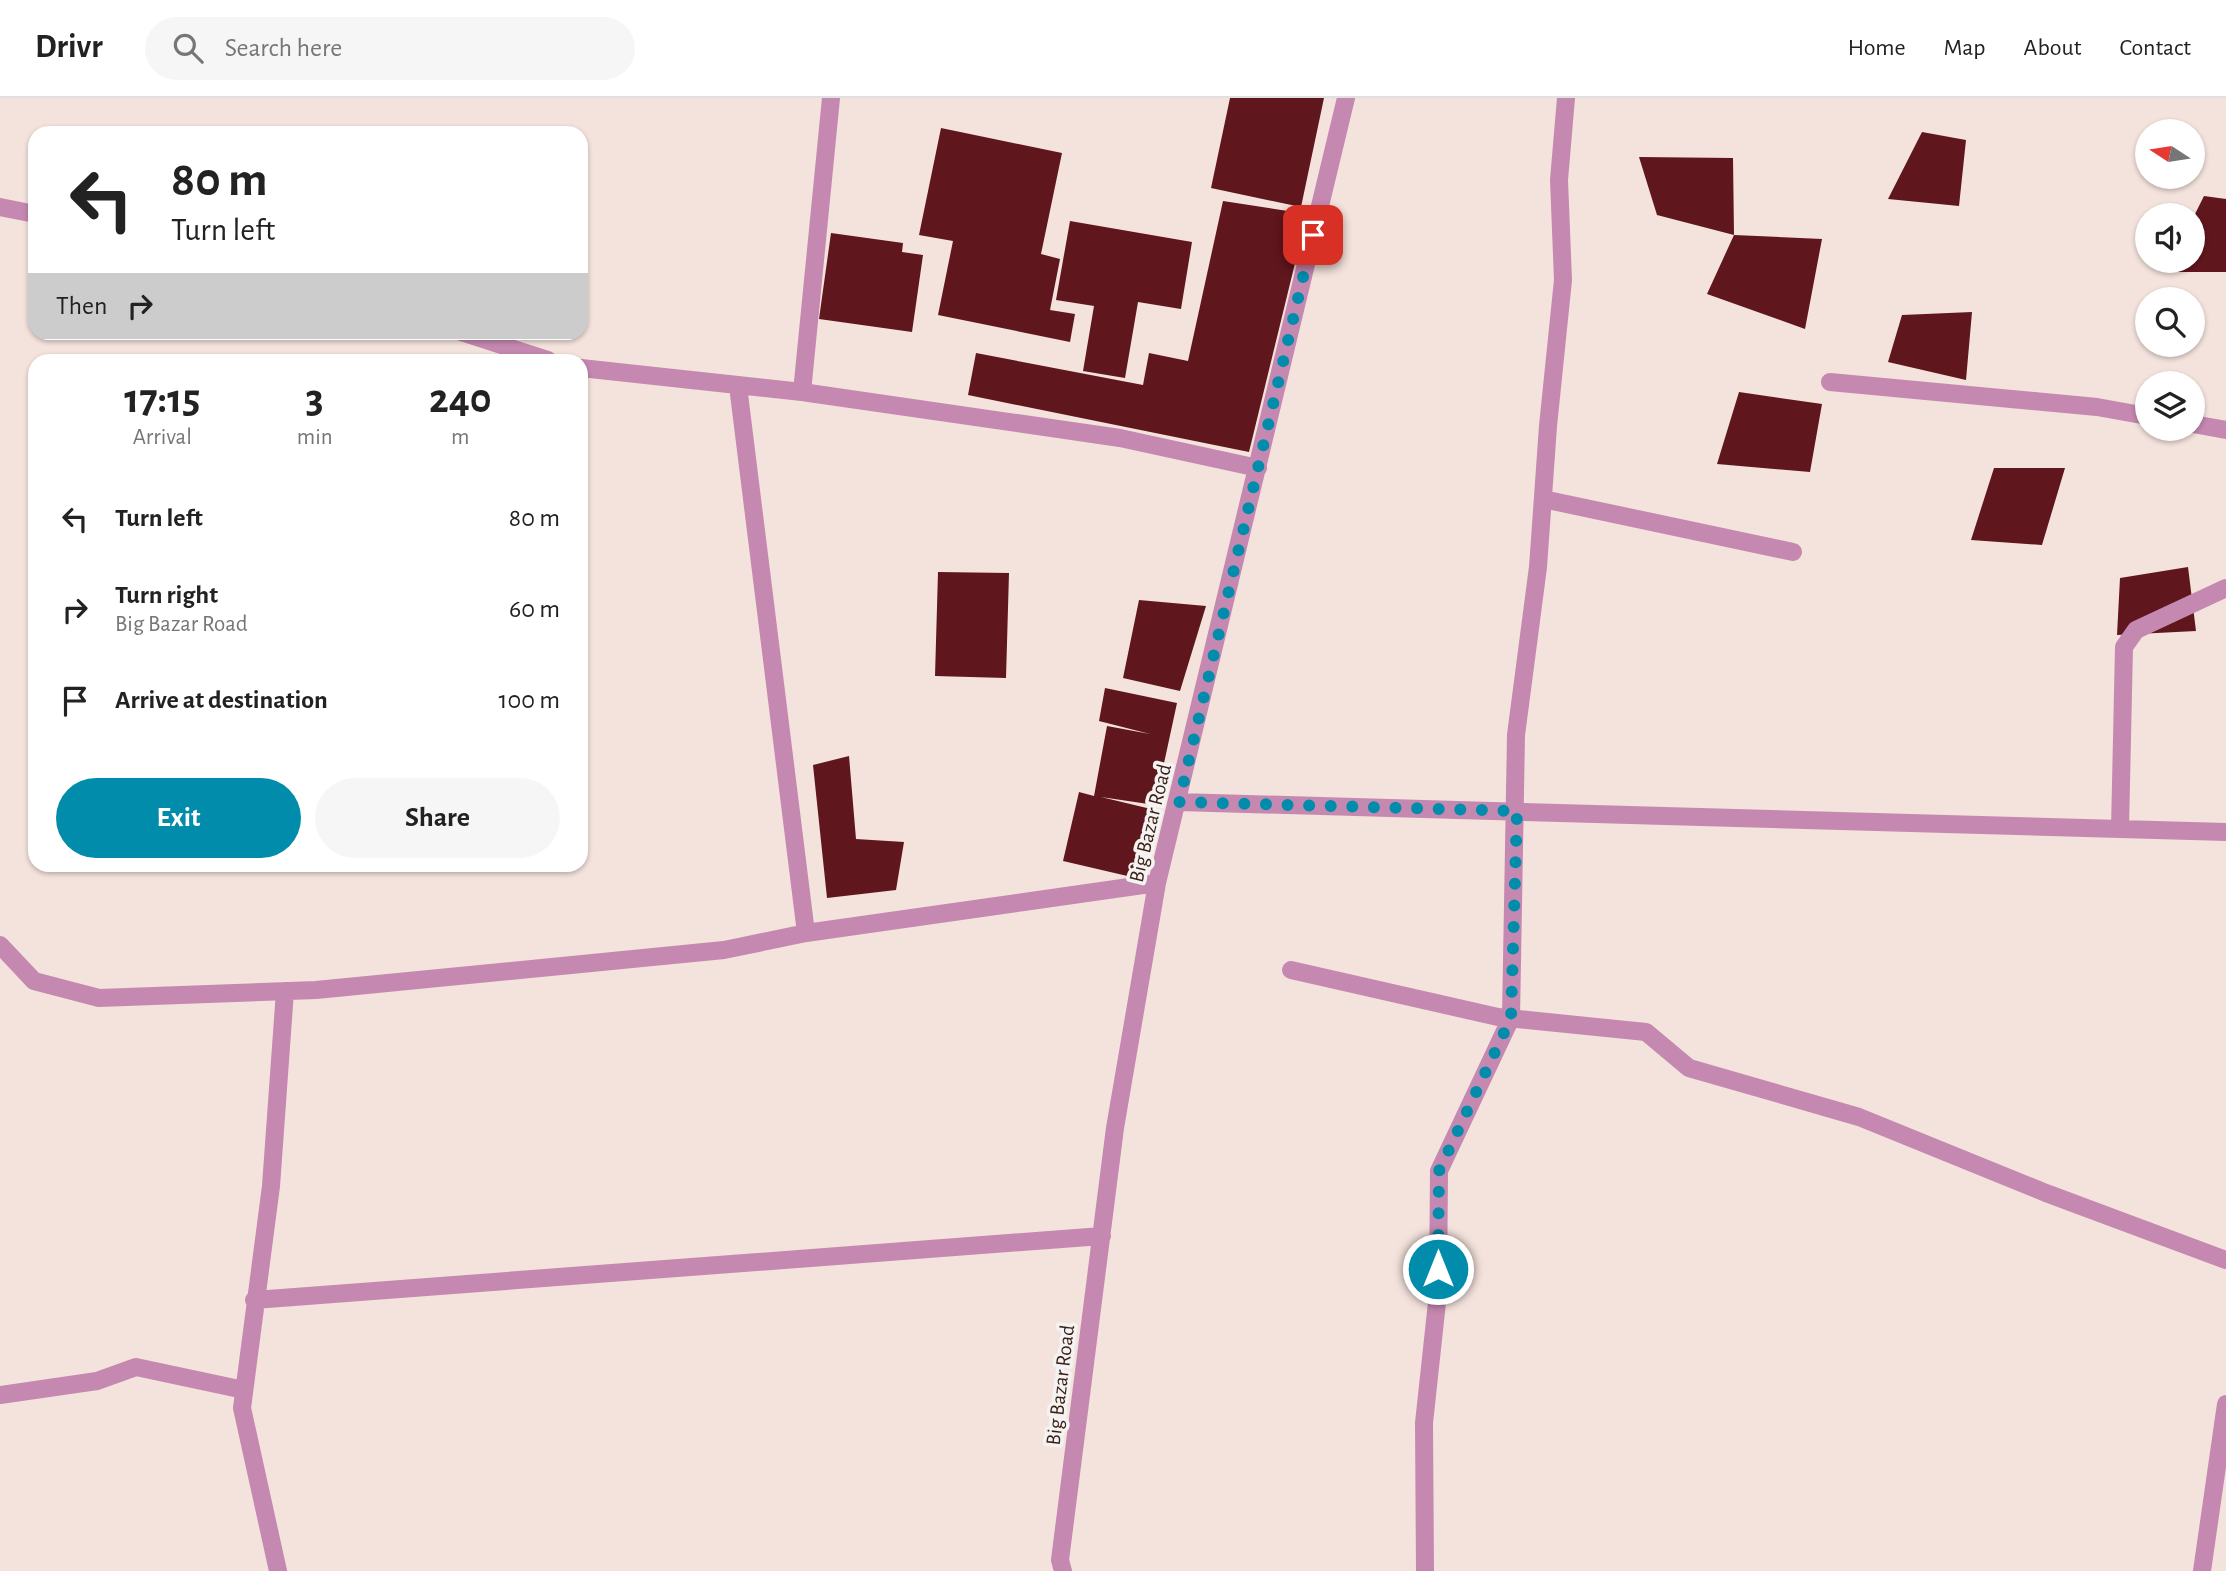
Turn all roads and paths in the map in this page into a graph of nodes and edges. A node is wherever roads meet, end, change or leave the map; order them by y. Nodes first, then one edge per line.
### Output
1 (831, 98) edge
2 (1346, 98) edge
3 (1566, 98) edge
4 (0, 207) edge
5 (28, 213) edge
6 (486, 340) edge
7 (529, 354) edge
8 (588, 369) edge
9 (1829, 382) dead end
10 (738, 386) junction
11 (802, 392) junction
12 (2135, 414) edge
13 (2205, 426) edge
14 (2226, 430) edge
15 (1258, 468) junction
16 (1543, 499) junction
17 (1793, 552) dead end
18 (2226, 588) edge
19 (1179, 802) junction
20 (1517, 811) junction
21 (2120, 829) junction
22 (2226, 832) edge
23 (1157, 883) junction
24 (806, 933) junction
25 (0, 945) edge
26 (1291, 970) dead end
27 (285, 991) junction
28 (1511, 1018) junction
29 (1102, 1236) junction
30 (2226, 1260) edge
31 (254, 1300) junction
32 (244, 1390) junction
33 (0, 1395) edge
34 (2226, 1404) edge
35 (278, 1571) edge
36 (1063, 1571) edge
37 (1425, 1571) edge
38 (2202, 1571) edge

1 - 11 street
2 - 15 street, Big Bazar Road
3 - 16 street
4 - 5 street
6 - 7 street
8 - 10 street
9 - 12 street
10 - 11 street
10 - 24 street
11 - 15 street
13 - 14 street
15 - 19 street, Big Bazar Road
16 - 17 street
16 - 20 street
18 - 21 street
19 - 20 street
19 - 23 street, Big Bazar Road
20 - 21 street
20 - 28 street
21 - 22 street
23 - 24 street
23 - 29 street, Big Bazar Road
24 - 27 street
25 - 27 street
26 - 28 street
27 - 31 street
28 - 30 street
28 - 37 street
29 - 31 street
29 - 36 street, Big Bazar Road
31 - 32 street
32 - 33 street
32 - 35 street
34 - 38 street

